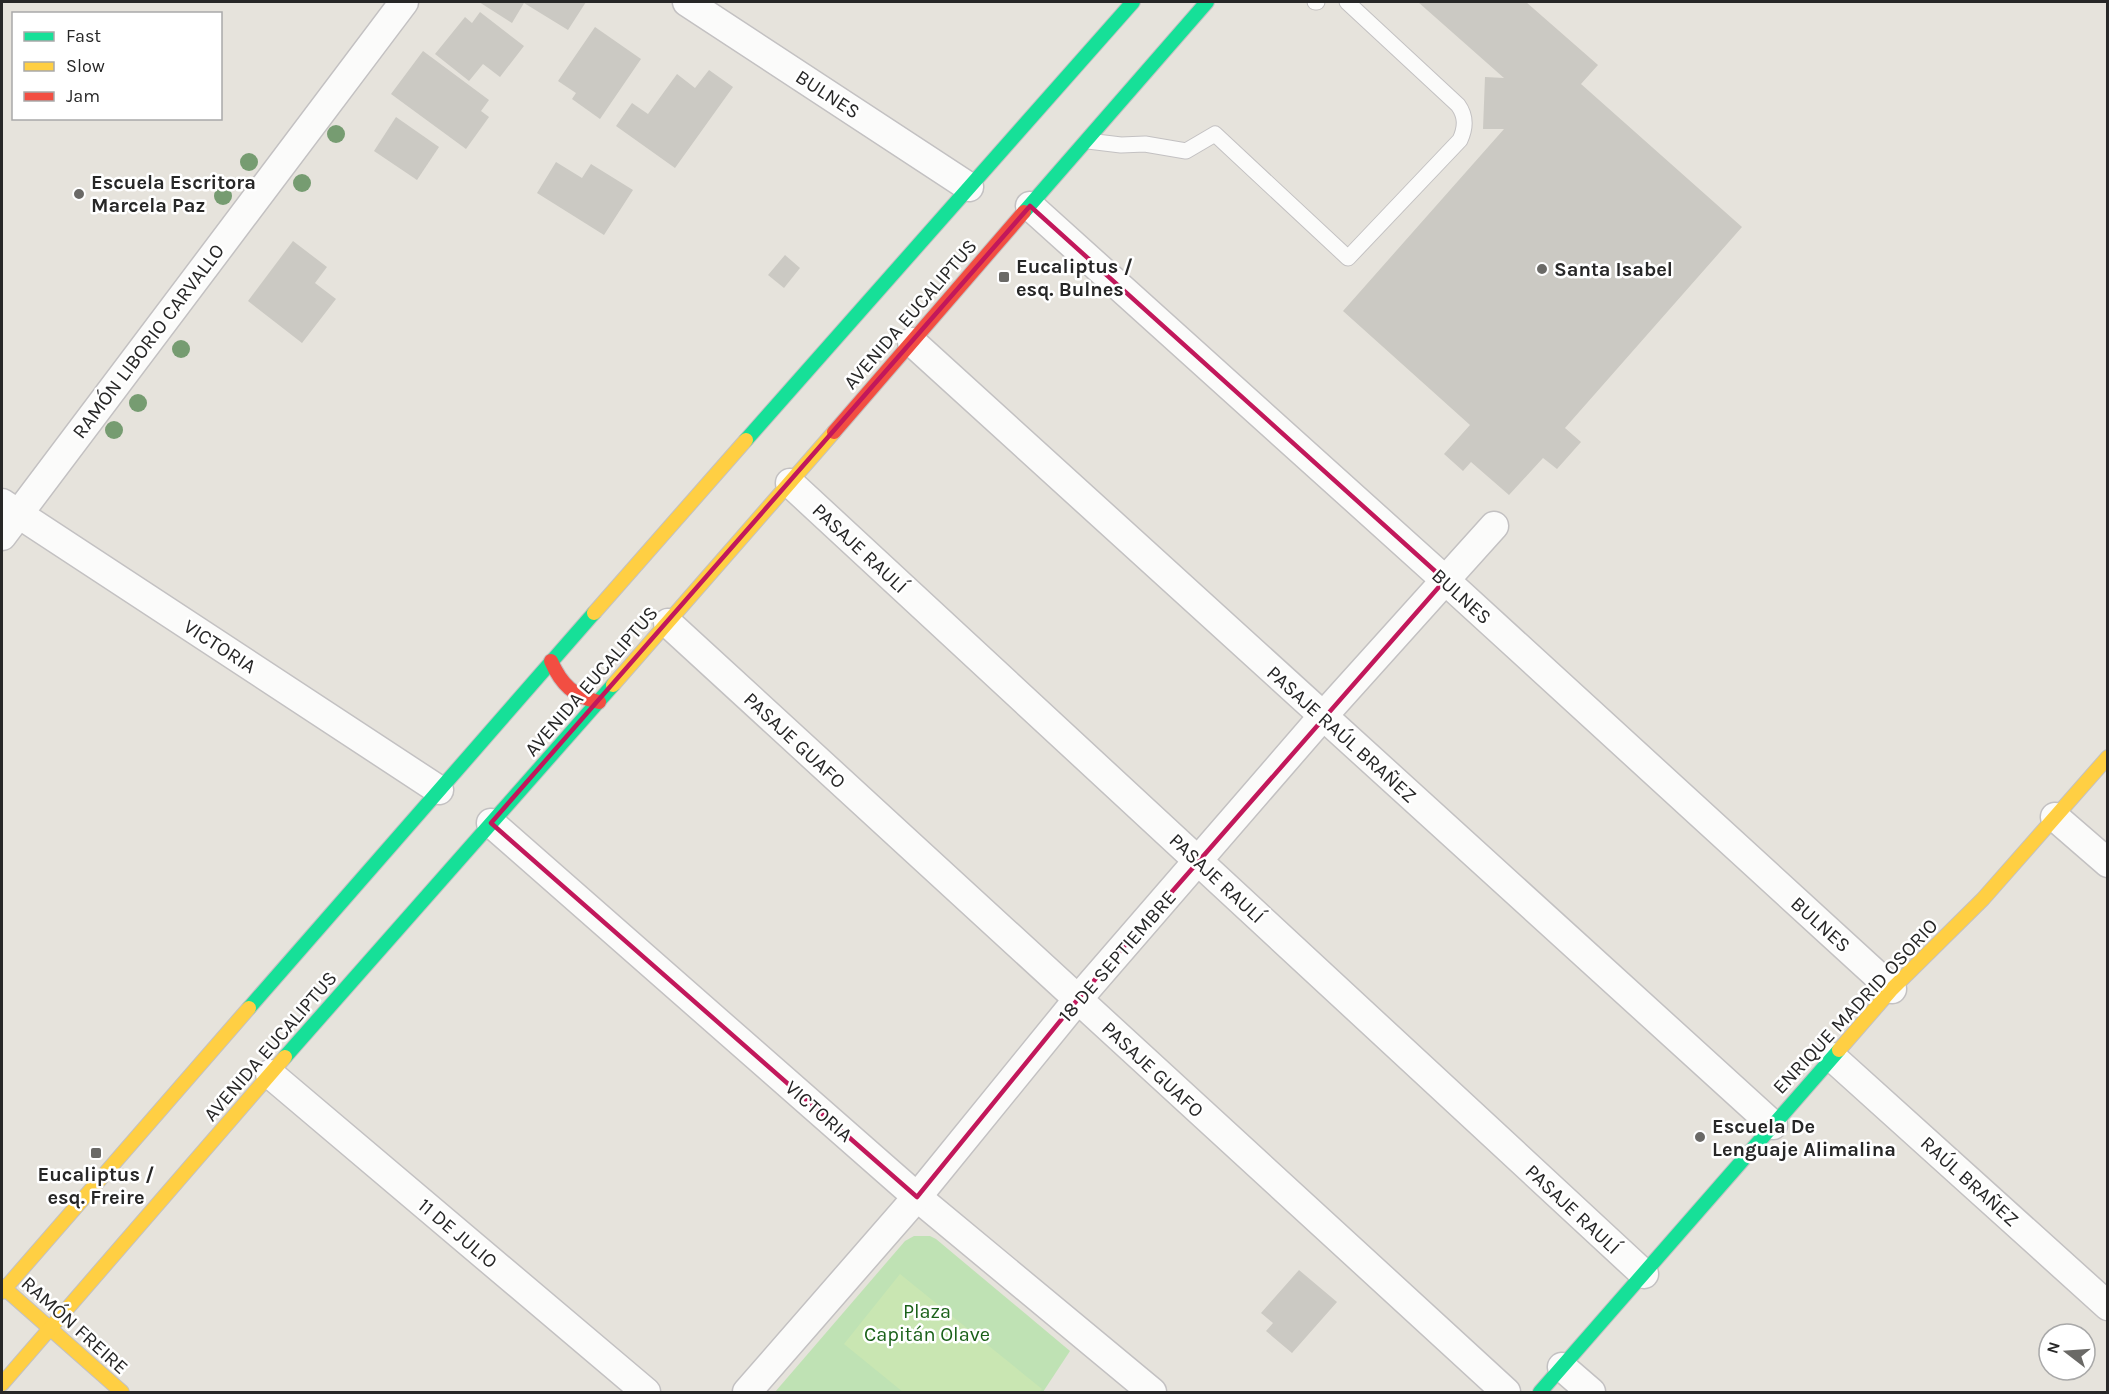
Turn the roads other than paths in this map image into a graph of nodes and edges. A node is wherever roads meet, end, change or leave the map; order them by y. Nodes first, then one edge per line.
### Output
1 (404, 2) edge
2 (687, 2) edge
3 (1133, 2) edge
4 (1207, 2) edge
5 (1347, 2) edge
6 (1087, 141) junction
7 (969, 187) junction
8 (1030, 206) junction
9 (912, 342) junction
10 (790, 483) junction
11 (7, 518) edge
12 (1494, 526) dead end
13 (1445, 580) junction
14 (668, 623) junction
15 (551, 662) junction
16 (599, 702) junction
17 (1323, 716) junction
18 (2108, 757) edge
19 (439, 790) junction
20 (2055, 817) junction
21 (491, 823) junction
22 (1198, 861) junction
23 (2108, 863) edge
24 (1892, 989) junction
25 (1078, 999) junction
26 (1832, 1057) junction
27 (270, 1074) junction
28 (1773, 1125) junction
29 (917, 1197) junction
30 (1644, 1274) junction
31 (2, 1289) edge
32 (2108, 1306) edge
33 (49, 1330) junction
34 (1562, 1367) junction
35 (2, 1384) edge
36 (122, 1392) edge
37 (646, 1392) edge
38 (747, 1392) edge
39 (1152, 1392) edge
40 (1506, 1392) edge
41 (1540, 1392) edge
42 (1591, 1392) edge

1 - 11 street, RAMÓN LIBORIO CARVALLO
2 - 7 street, BULNES
3 - 7 main road, AVENIDA EUCALIPTUS
4 - 6 main road, AVENIDA EUCALIPTUS
5 - 6 lane
6 - 8 main road, AVENIDA EUCALIPTUS
7 - 15 main road, AVENIDA EUCALIPTUS
8 - 9 main road, AVENIDA EUCALIPTUS
8 - 13 street, BULNES
9 - 10 main road, AVENIDA EUCALIPTUS
9 - 17 street, PASAJE RAÚL BRAÑEZ
10 - 14 main road, AVENIDA EUCALIPTUS
10 - 22 street, PASAJE RAULÍ
11 - 19 street, VICTORIA
12 - 13 street, 18 DE SEPTIEMBRE
13 - 17 street, 18 DE SEPTIEMBRE
13 - 24 street, BULNES
14 - 16 main road, AVENIDA EUCALIPTUS
14 - 25 street, PASAJE GUAFO
15 - 16 main road
15 - 19 main road, AVENIDA EUCALIPTUS
16 - 21 main road, AVENIDA EUCALIPTUS
17 - 22 street, 18 DE SEPTIEMBRE
17 - 28 street, PASAJE RAÚL BRAÑEZ
18 - 20 main road, ENRIQUE MADRID OSORIO
19 - 31 main road, AVENIDA EUCALIPTUS
20 - 23 street
20 - 24 main road, ENRIQUE MADRID OSORIO
21 - 27 main road, AVENIDA EUCALIPTUS
21 - 29 street, VICTORIA
22 - 25 street, 18 DE SEPTIEMBRE
22 - 30 street, PASAJE RAULÍ
24 - 26 main road, ENRIQUE MADRID OSORIO
25 - 29 street, 18 DE SEPTIEMBRE
25 - 40 street, PASAJE GUAFO
26 - 28 main road, ENRIQUE MADRID OSORIO
26 - 32 street, RAÚL BRAÑEZ
27 - 33 main road, AVENIDA EUCALIPTUS
27 - 37 street, 11 DE JULIO
28 - 30 main road, ENRIQUE MADRID OSORIO
29 - 38 street, 18 DE SEPTIEMBRE
29 - 39 street, VICTORIA
30 - 34 main road, ENRIQUE MADRID OSORIO
31 - 33 main road, RAMÓN FREIRE
33 - 35 main road, AVENIDA EUCALIPTUS
33 - 36 main road, RAMÓN FREIRE
34 - 41 main road, ENRIQUE MADRID OSORIO
34 - 42 street

